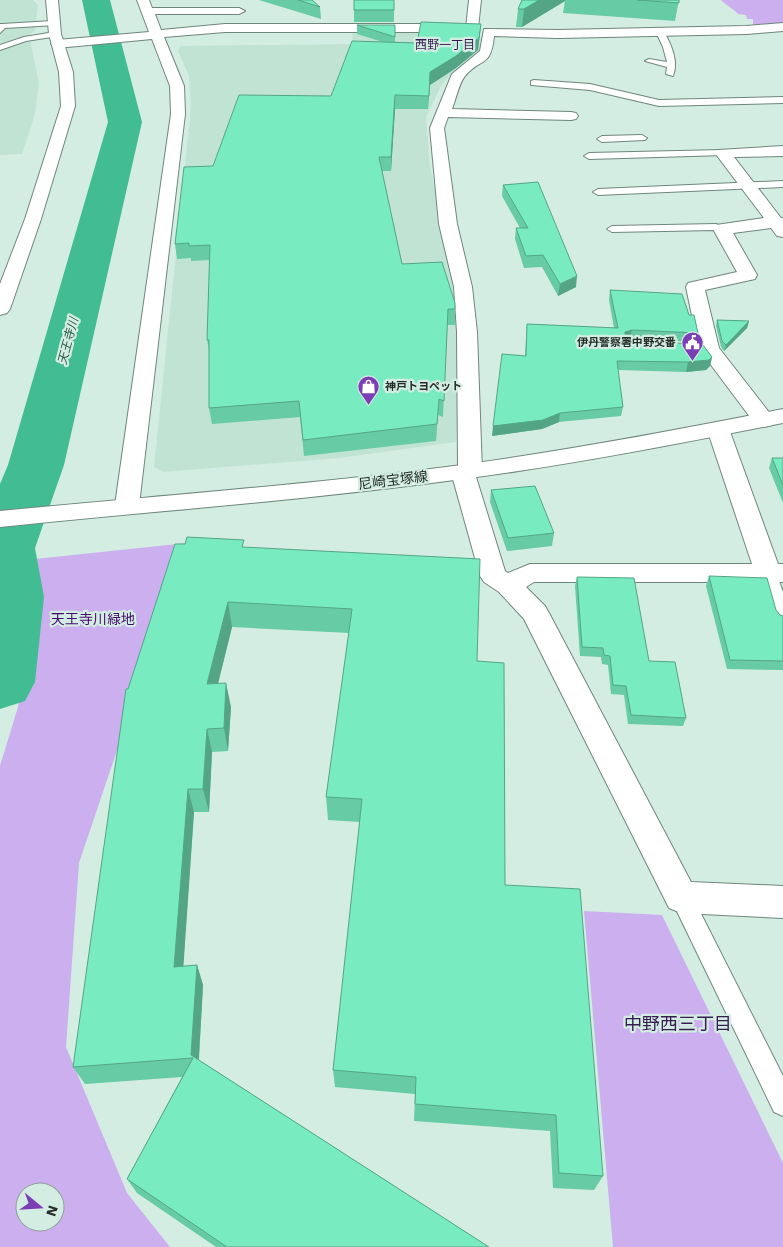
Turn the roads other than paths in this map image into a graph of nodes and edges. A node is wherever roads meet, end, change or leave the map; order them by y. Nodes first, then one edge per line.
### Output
1 (52, 0) edge
2 (475, 0) edge
3 (145, 5) edge
4 (247, 11) dead end
5 (783, 27) edge
6 (472, 28) junction
7 (0, 31) edge
8 (488, 32) junction
9 (660, 32) junction
10 (155, 35) junction
11 (59, 36) junction
12 (0, 48) edge
13 (649, 61) dead end
14 (534, 83) dead end
15 (783, 100) edge
16 (442, 113) junction
17 (571, 116) dead end
18 (642, 138) dead end
19 (783, 151) edge
20 (723, 153) junction
21 (589, 156) dead end
22 (616, 156) junction
23 (783, 184) edge
24 (749, 186) junction
25 (598, 192) dead end
26 (781, 226) edge
27 (612, 229) dead end
28 (722, 229) junction
29 (0, 309) edge
30 (774, 418) edge
31 (718, 429) junction
32 (466, 471) junction
33 (116, 507) junction
34 (0, 519) edge
35 (776, 574) edge
36 (508, 585) junction
37 (783, 619) edge
38 (681, 898) junction
39 (783, 902) edge
40 (783, 1103) edge

1 - 11 street
2 - 6 street
3 - 4 street
3 - 10 street
5 - 9 street
6 - 8 street
6 - 10 street
7 - 11 lane
8 - 9 street
8 - 16 street
9 - 13 lane
10 - 11 street
10 - 33 street
11 - 12 lane
11 - 29 street
14 - 15 lane
16 - 17 street
16 - 32 street
18 - 22 lane
19 - 20 street
20 - 22 lane
20 - 24 street
21 - 22 lane
23 - 24 lane
24 - 25 lane
24 - 26 street
26 - 28 street
27 - 28 lane
28 - 30 street
30 - 31 street, 尼崎宝塚線
31 - 32 street, 尼崎宝塚線
31 - 35 street
32 - 33 street, 尼崎宝塚線
32 - 36 street
33 - 34 street, 尼崎宝塚線
35 - 36 street
35 - 37 lane
36 - 38 street
38 - 39 street
38 - 40 lane

